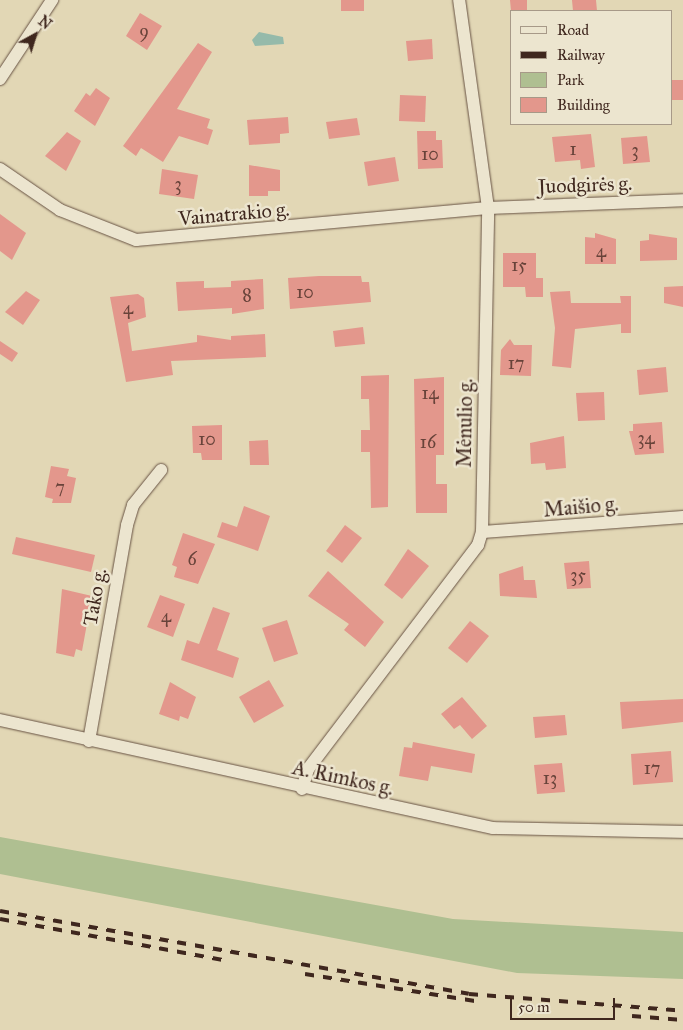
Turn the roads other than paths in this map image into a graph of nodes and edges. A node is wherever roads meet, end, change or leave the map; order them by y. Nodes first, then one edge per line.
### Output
1 (52, 0) edge
2 (459, 0) edge
3 (0, 79) edge
4 (0, 169) edge
5 (683, 200) edge
6 (488, 208) junction
7 (161, 470) dead end
8 (683, 516) edge
9 (482, 532) junction
10 (0, 720) edge
11 (89, 741) junction
12 (302, 789) junction
13 (683, 832) edge

1 - 3 street
2 - 6 street, Mėnulio g.
4 - 6 street, Vainatrakio g.
5 - 6 street, Juodgirės g.
6 - 9 street, Mėnulio g.
7 - 11 street, Tako g.
8 - 9 street, Maišio g.
9 - 12 street, Mėnulio g.
10 - 11 street, A. Rimkos g.
11 - 12 street, A. Rimkos g.
12 - 13 street, A. Rimkos g.

